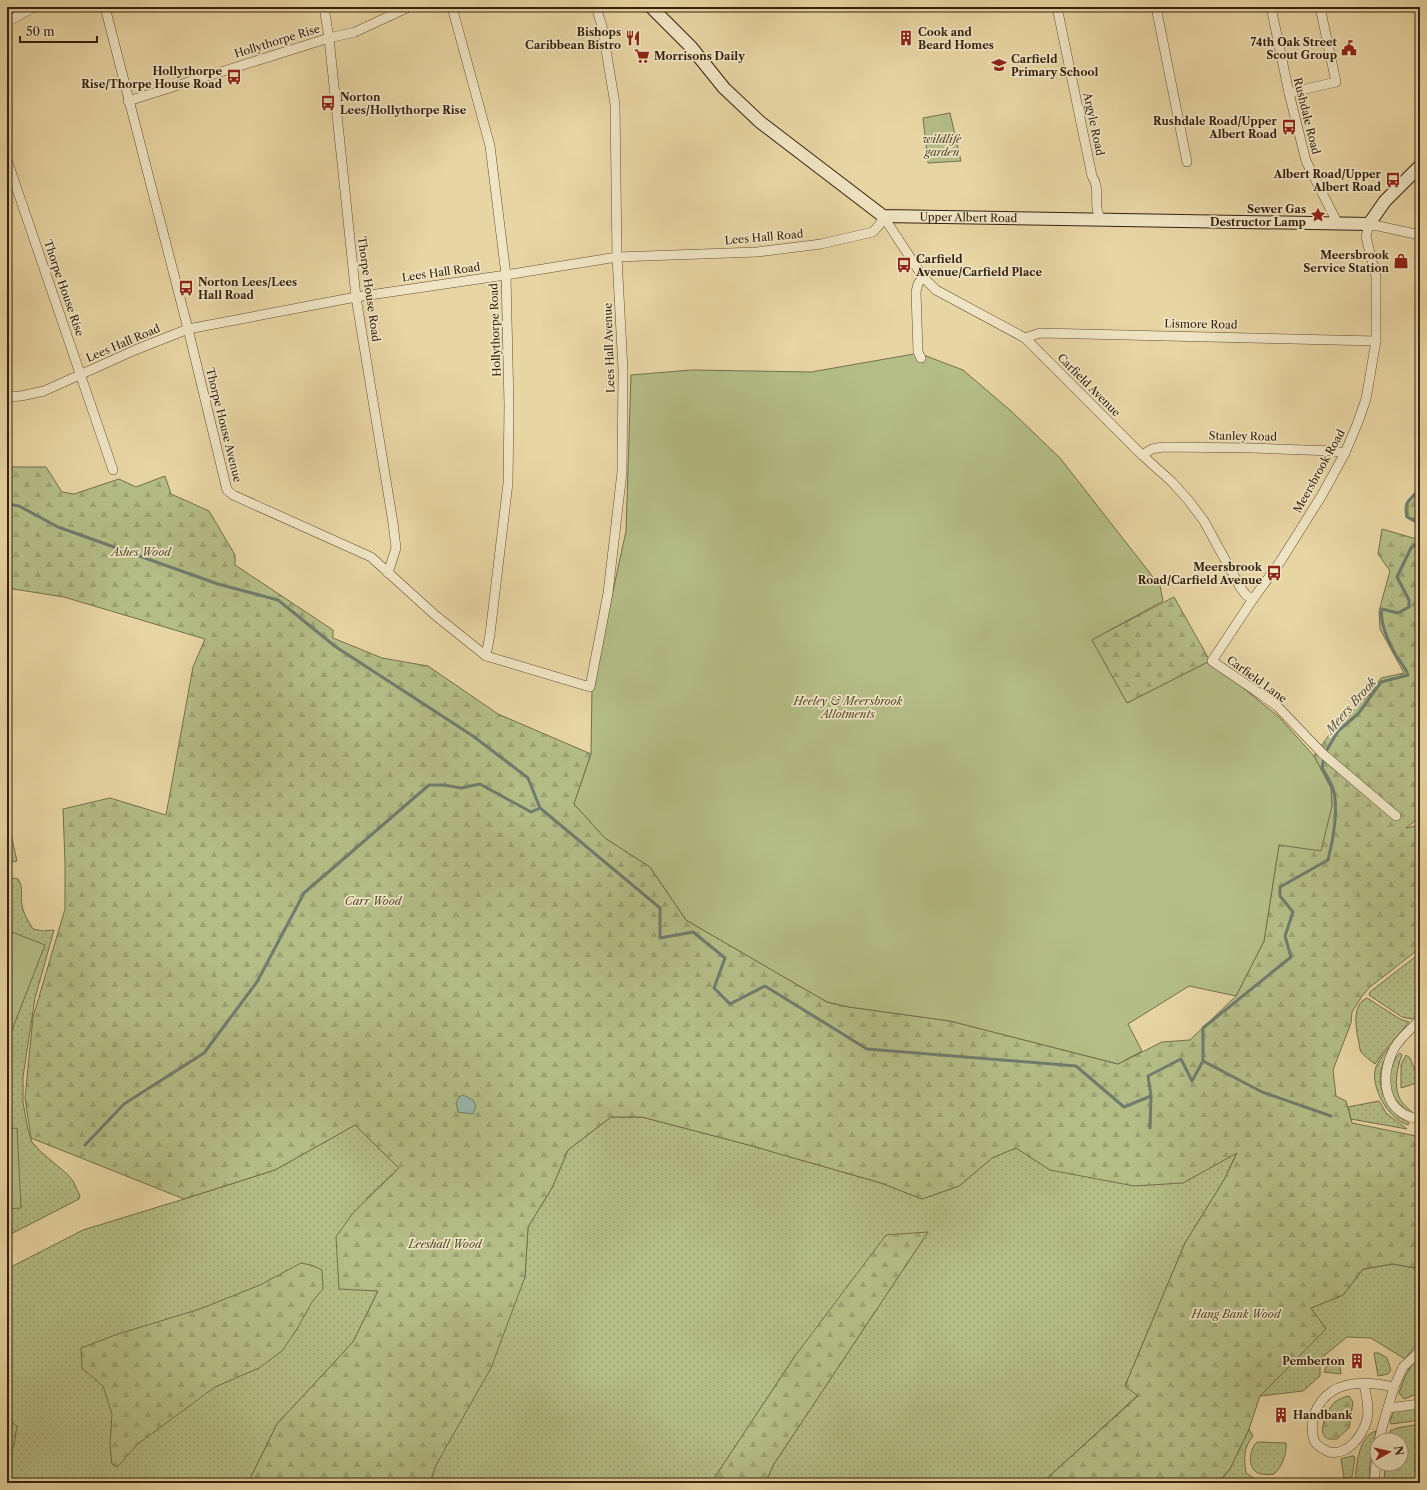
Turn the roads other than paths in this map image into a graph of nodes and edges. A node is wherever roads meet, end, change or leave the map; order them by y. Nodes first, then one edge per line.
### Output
1 (34, 7) edge
2 (105, 7) edge
3 (324, 7) edge
4 (409, 7) edge
5 (452, 7) edge
6 (596, 7) edge
7 (651, 7) edge
8 (1057, 7) edge
9 (1156, 7) edge
10 (1271, 7) edge
11 (1320, 7) edge
12 (7, 22) edge
13 (329, 38) junction
14 (1289, 93) junction
15 (128, 101) junction
16 (7, 160) edge
17 (1187, 162) dead end
18 (1420, 166) edge
19 (883, 216) junction
20 (1102, 220) junction
21 (1338, 224) junction
22 (1369, 224) junction
23 (1420, 236) edge
24 (617, 257) junction
25 (506, 275) junction
26 (923, 277) junction
27 (356, 297) junction
28 (188, 329) junction
29 (1025, 338) junction
30 (1376, 341) junction
31 (920, 358) dead end
32 (80, 375) junction
33 (7, 397) edge
34 (1345, 453) junction
35 (1142, 454) junction
36 (113, 470) dead end
37 (388, 573) junction
38 (1253, 599) junction
39 (486, 656) junction
40 (590, 687) joint
41 (1396, 816) dead end
42 (1420, 1020) edge
43 (1420, 1119) edge
44 (1420, 1351) edge
45 (1364, 1384) junction
46 (1394, 1387) junction
47 (1420, 1404) edge
48 (1388, 1408) junction
49 (1381, 1432) edge
50 (1375, 1472) edge
51 (1374, 1483) edge

1 - 12 street
2 - 15 street, Thorpe House Avenue
3 - 13 street, Thorpe House Road
4 - 13 street, Hollythorpe Rise
5 - 25 street, Hollythorpe Road
6 - 24 street, Lees Hall Avenue
7 - 19 street
8 - 20 street, Argyle Road
9 - 17 street
10 - 14 street, Rushdale Road
11 - 14 street
13 - 15 street, Hollythorpe Rise
13 - 27 street, Thorpe House Road
14 - 21 street, Rushdale Road
15 - 28 street, Thorpe House Avenue
16 - 32 street, Thorpe House Rise
18 - 22 street
19 - 20 street, Upper Albert Road
19 - 24 street, Lees Hall Road
19 - 26 street, Carfield Avenue
20 - 21 street, Upper Albert Road
21 - 22 street, Upper Albert Road
22 - 23 street
22 - 30 street, Meersbrook Road
24 - 25 street, Lees Hall Road
24 - 40 street, Lees Hall Avenue
25 - 27 street, Lees Hall Road
25 - 39 street, Hollythorpe Road
26 - 29 street, Carfield Avenue
26 - 31 street
27 - 28 street, Lees Hall Road
27 - 37 street, Thorpe House Road
28 - 32 street, Lees Hall Road
28 - 37 street, Thorpe House Avenue
29 - 30 street, Lismore Road
29 - 35 street, Carfield Avenue
30 - 34 street, Meersbrook Road
32 - 33 street, Lees Hall Road
32 - 36 street, Thorpe House Rise
34 - 35 street, Stanley Road
34 - 38 street, Meersbrook Road
35 - 38 street, Carfield Avenue
37 - 39 street, Thorpe House Avenue
38 - 41 street, Carfield Lane
39 - 40 street, Thorpe House Avenue
42 - 43 street
44 - 46 street
45 - 45 street
45 - 46 street
46 - 48 street
47 - 48 street
48 - 49 street
50 - 51 street

